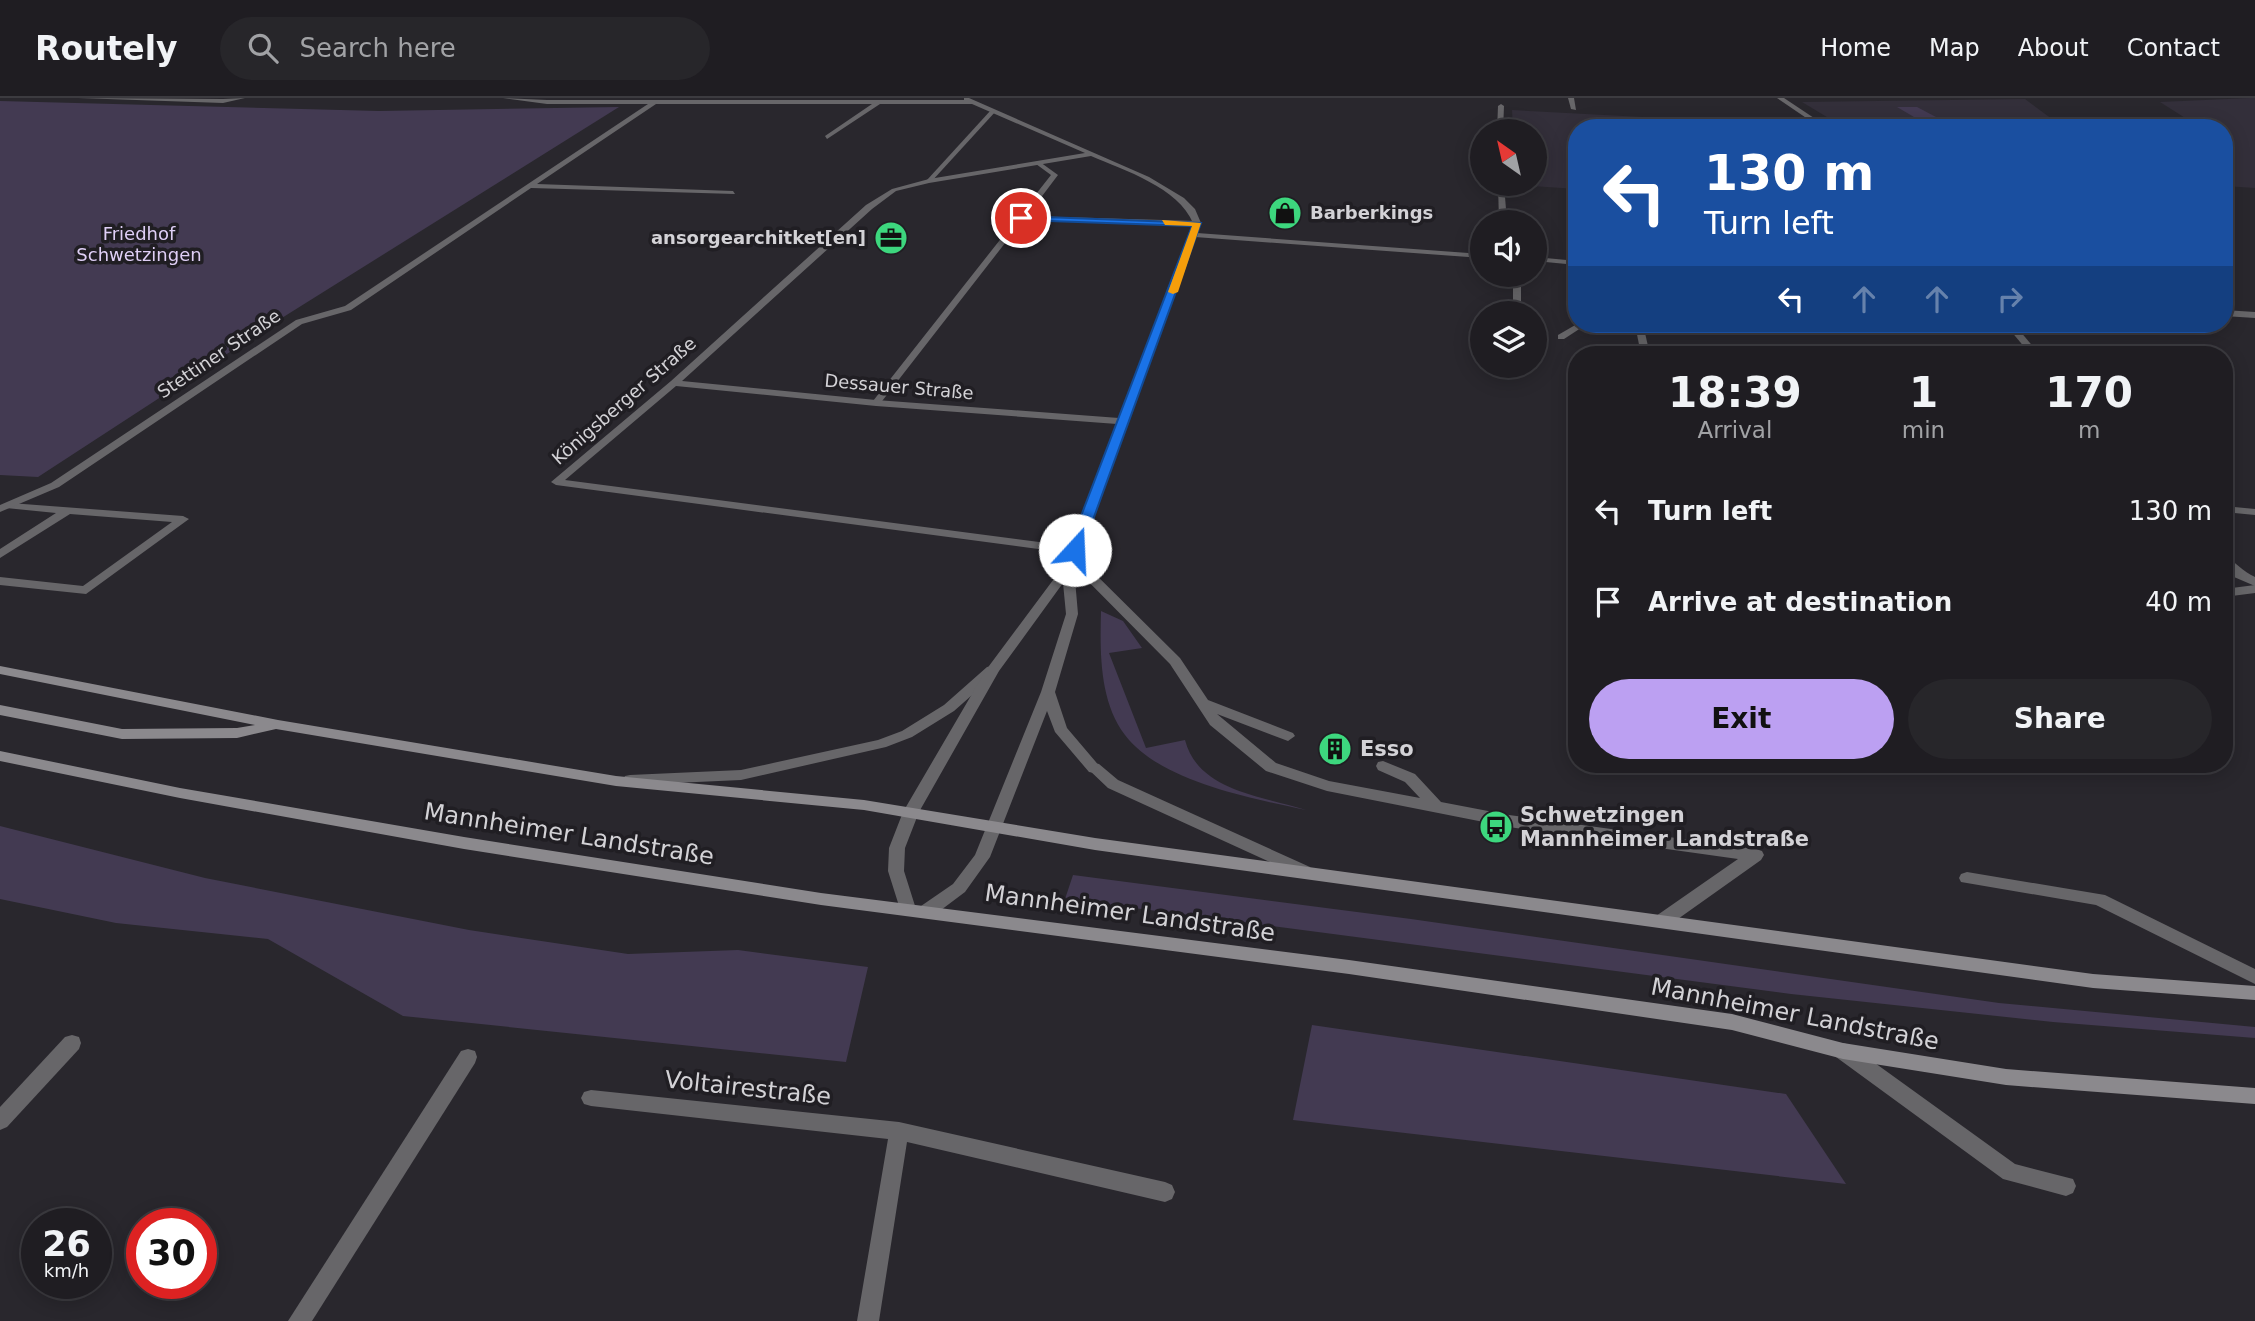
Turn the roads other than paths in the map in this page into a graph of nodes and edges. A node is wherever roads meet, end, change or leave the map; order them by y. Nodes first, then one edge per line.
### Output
1 (81, 98) edge
2 (242, 98) edge
3 (506, 98) edge
4 (963, 98) edge
5 (1571, 98) edge
6 (1780, 98) edge
7 (599, 100) edge
8 (881, 100) junction
9 (655, 102) junction
10 (972, 102) junction
11 (1501, 106) dead end
12 (1574, 109) dead end
13 (993, 111) junction
14 (1500, 119) edge
15 (1812, 119) edge
16 (827, 137) dead end
17 (1092, 154) junction
18 (1038, 163) junction
19 (929, 181) junction
20 (529, 186) junction
21 (733, 193) dead end
22 (1021, 218) junction
23 (1197, 223) junction
24 (1195, 235) junction
25 (1470, 255) edge
26 (1547, 261) edge
27 (1568, 262) edge
28 (2233, 314) edge
29 (2255, 316) edge
30 (1568, 333) edge
31 (1561, 337) dead end
32 (674, 383) junction
33 (876, 403) junction
34 (1123, 421) junction
35 (5, 507) edge
36 (68, 510) junction
37 (2233, 510) edge
38 (2255, 512) edge
39 (0, 554) edge
40 (1072, 559) junction
41 (2233, 569) edge
42 (0, 581) edge
43 (2255, 582) edge
44 (2255, 589) edge
45 (2233, 592) edge
46 (0, 670) edge
47 (993, 670) junction
48 (1048, 692) junction
49 (1202, 703) junction
50 (0, 710) edge
51 (278, 725) junction
52 (1288, 736) dead end
53 (0, 756) edge
54 (1382, 766) dead end
55 (616, 781) junction
56 (1436, 807) junction
57 (911, 812) junction
58 (994, 828) junction
59 (1305, 872) junction
60 (1967, 878) dead end
61 (917, 910) junction
62 (1662, 921) junction
63 (2255, 977) edge
64 (2255, 993) edge
65 (72, 1043) dead end
66 (1843, 1051) junction
67 (468, 1058) dead end
68 (2255, 1096) edge
69 (591, 1098) dead end
70 (0, 1121) edge
71 (899, 1131) junction
72 (2066, 1186) dead end
73 (1165, 1192) dead end
74 (299, 1321) edge
75 (868, 1321) edge

1 - 2 street
3 - 7 street
4 - 10 street
5 - 12 street
6 - 15 street
7 - 9 street
8 - 9 street
8 - 10 street
8 - 16 street
9 - 20 street, Stettiner Straße
10 - 13 street
11 - 14 street
13 - 17 street
13 - 19 street
17 - 18 street, Königsberger Straße
17 - 23 street
18 - 19 street, Königsberger Straße
18 - 22 street
19 - 32 street, Königsberger Straße
20 - 21 street
20 - 35 street, Stettiner Straße
22 - 23 street
22 - 33 street
23 - 24 street
24 - 25 street
24 - 34 street
26 - 27 street
28 - 29 street
30 - 31 street
32 - 33 street, Dessauer Straße
32 - 40 street, Königsberger Straße
33 - 34 street, Dessauer Straße
34 - 40 street
35 - 36 street
36 - 39 street
36 - 42 street
37 - 38 street
40 - 47 street
40 - 48 street
40 - 49 street
41 - 43 street
44 - 45 street
46 - 51 main road
47 - 55 street
47 - 57 street
48 - 58 street
48 - 59 street
49 - 52 street
49 - 56 street
50 - 51 main road
51 - 55 main road
53 - 61 main road, Mannheimer Landstraße
54 - 56 street
55 - 57 main road
56 - 62 street
57 - 58 main road
57 - 61 street
58 - 59 main road
58 - 61 street
59 - 62 main road
60 - 63 street
61 - 66 main road, Mannheimer Landstraße
62 - 64 main road
65 - 70 street
66 - 68 main road, Mannheimer Landstraße
66 - 72 street
67 - 74 street
69 - 71 street, Voltairestraße
71 - 73 street, Voltairestraße
71 - 75 street

